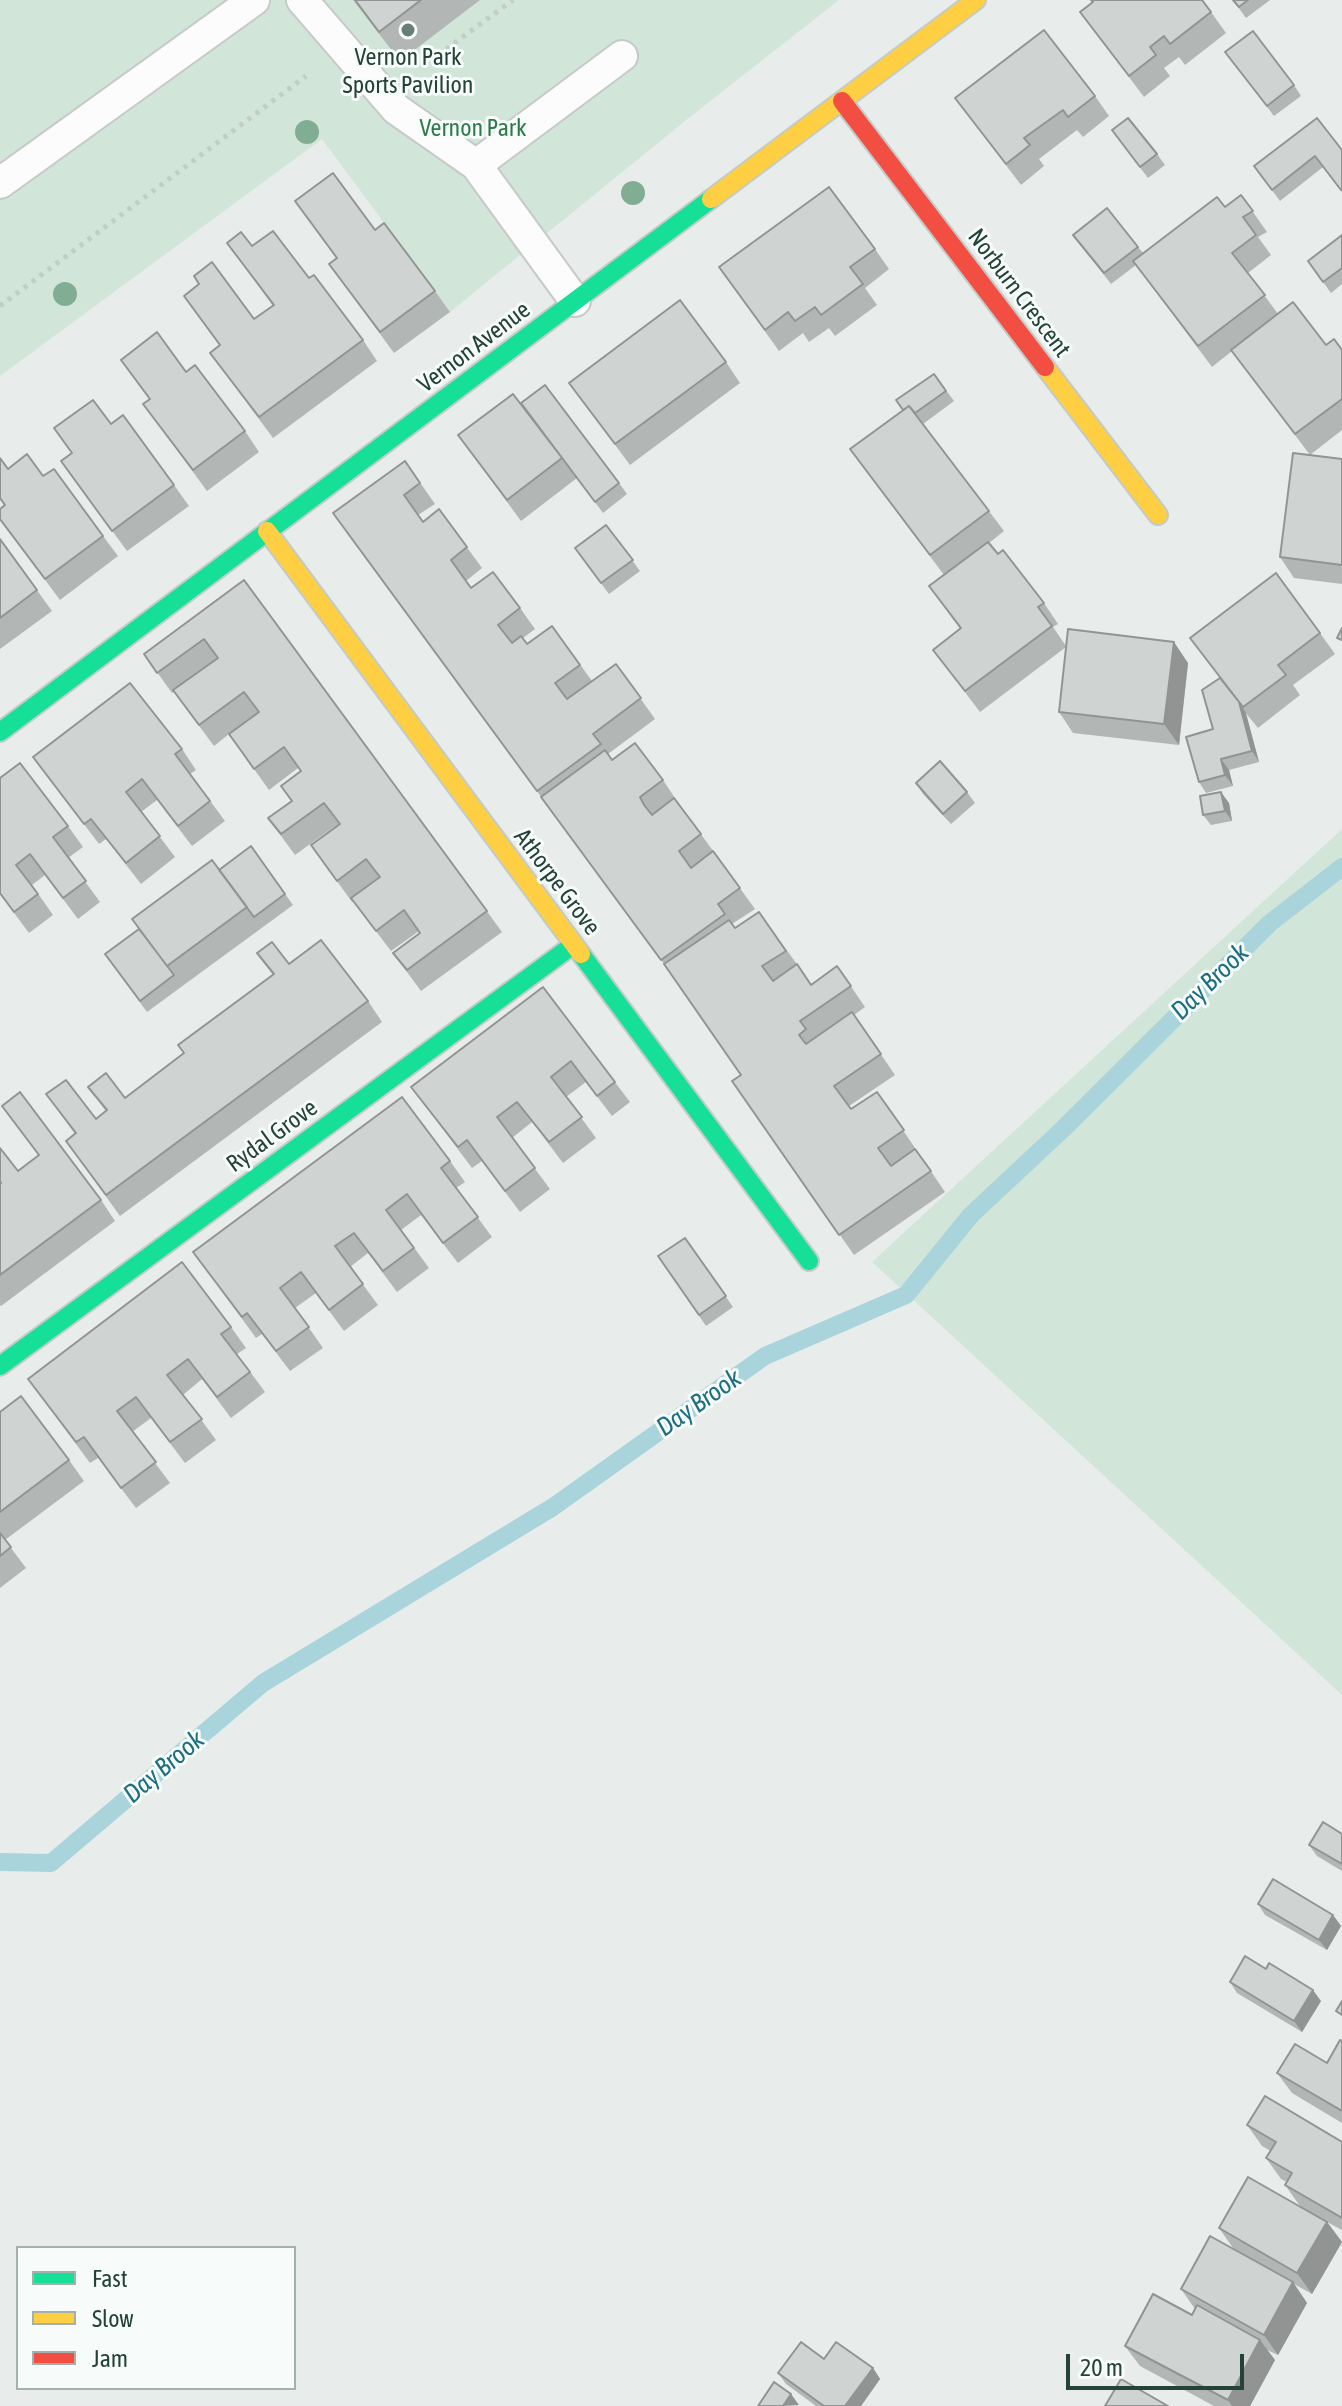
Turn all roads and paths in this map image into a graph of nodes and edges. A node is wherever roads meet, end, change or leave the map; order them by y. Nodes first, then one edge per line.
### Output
1 (254, 0) edge
2 (302, 0) edge
3 (513, 0) edge
4 (976, 0) edge
5 (342, 49) junction
6 (622, 56) dead end
7 (383, 97) junction
8 (842, 101) junction
9 (476, 165) junction
10 (0, 183) edge
11 (575, 301) junction
12 (0, 306) edge
13 (1158, 515) dead end
14 (267, 531) junction
15 (0, 732) edge
16 (573, 945) junction
17 (809, 1261) dead end
18 (0, 1366) edge

1 - 10 lane
2 - 5 lane
3 - 7 path
4 - 8 street, Vernon Avenue
5 - 7 lane
5 - 12 path
6 - 9 lane
7 - 9 lane
8 - 11 street, Vernon Avenue
8 - 13 street, Norburn Crescent
9 - 11 lane
11 - 14 street, Vernon Avenue
14 - 15 street, Vernon Avenue
14 - 16 street, Athorpe Grove
16 - 17 street, Athorpe Grove
16 - 18 street, Rydal Grove

